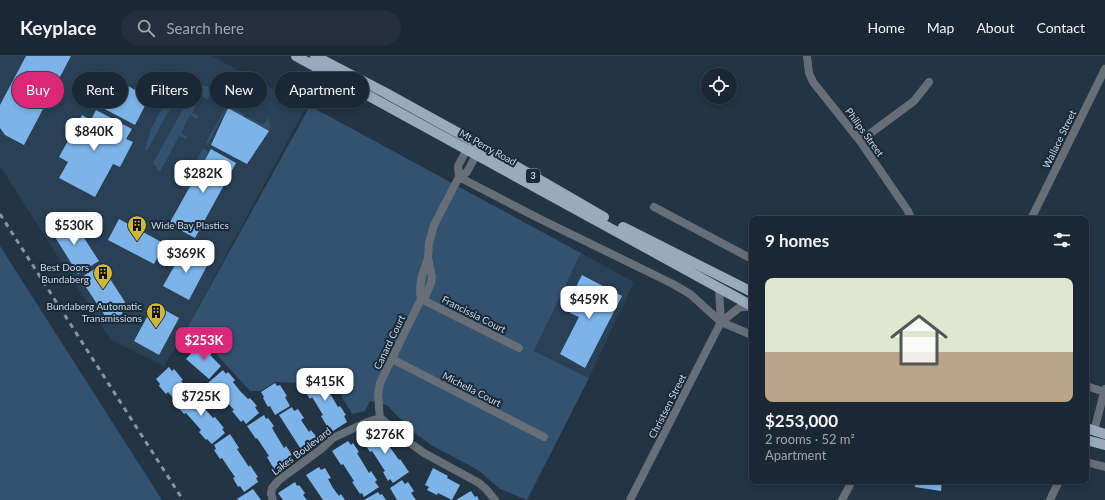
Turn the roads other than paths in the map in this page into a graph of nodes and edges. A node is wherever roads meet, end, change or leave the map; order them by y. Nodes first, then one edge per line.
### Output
1 (296, 56) edge
2 (316, 56) edge
3 (807, 56) edge
4 (1105, 70) edge
5 (929, 82) dead end
6 (860, 141) junction
7 (469, 145) junction
8 (478, 150) junction
9 (459, 176) junction
10 (654, 207) dead end
11 (910, 216) edge
12 (1032, 216) edge
13 (749, 257) edge
14 (719, 288) junction
15 (749, 290) edge
16 (421, 299) junction
17 (749, 305) edge
18 (749, 307) edge
19 (721, 322) junction
20 (749, 334) edge
21 (519, 348) dead end
22 (392, 359) junction
23 (1089, 387) edge
24 (1104, 391) edge
25 (380, 419) junction
26 (1090, 429) edge
27 (1105, 434) edge
28 (544, 437) dead end
29 (1089, 440) edge
30 (1105, 445) edge
31 (1089, 463) edge
32 (1105, 467) edge
33 (850, 484) edge
34 (1058, 484) edge
35 (273, 500) edge
36 (495, 500) edge
37 (630, 500) edge
38 (842, 500) edge
39 (1050, 500) edge

1 - 7 main road, Mt Perry Road / 3
2 - 7 main road, Mt Perry Road / 3
3 - 6 street, Philips Street
4 - 12 street, Wallace Street
5 - 6 street
6 - 11 street, Philips Street
7 - 8 main road, Mt Perry Road / 3
7 - 9 street
8 - 9 street
8 - 14 main road, Mt Perry Road / 3
8 - 15 main road, Mt Perry Road / 3
9 - 16 street
9 - 19 street
10 - 13 street
14 - 17 main road, Mt Perry Road / 3
14 - 19 street
16 - 21 street, Francissia Court
16 - 22 street, Canard Court
18 - 19 street, Christsen Street
19 - 20 street
19 - 37 street, Christsen Street
22 - 25 street, Canard Court
22 - 28 street, Michella Court
23 - 24 street
24 - 26 street
25 - 35 street, Lakes Boulevard
25 - 36 street
26 - 27 main road
29 - 30 main road
31 - 32 street
33 - 38 street
34 - 39 street

